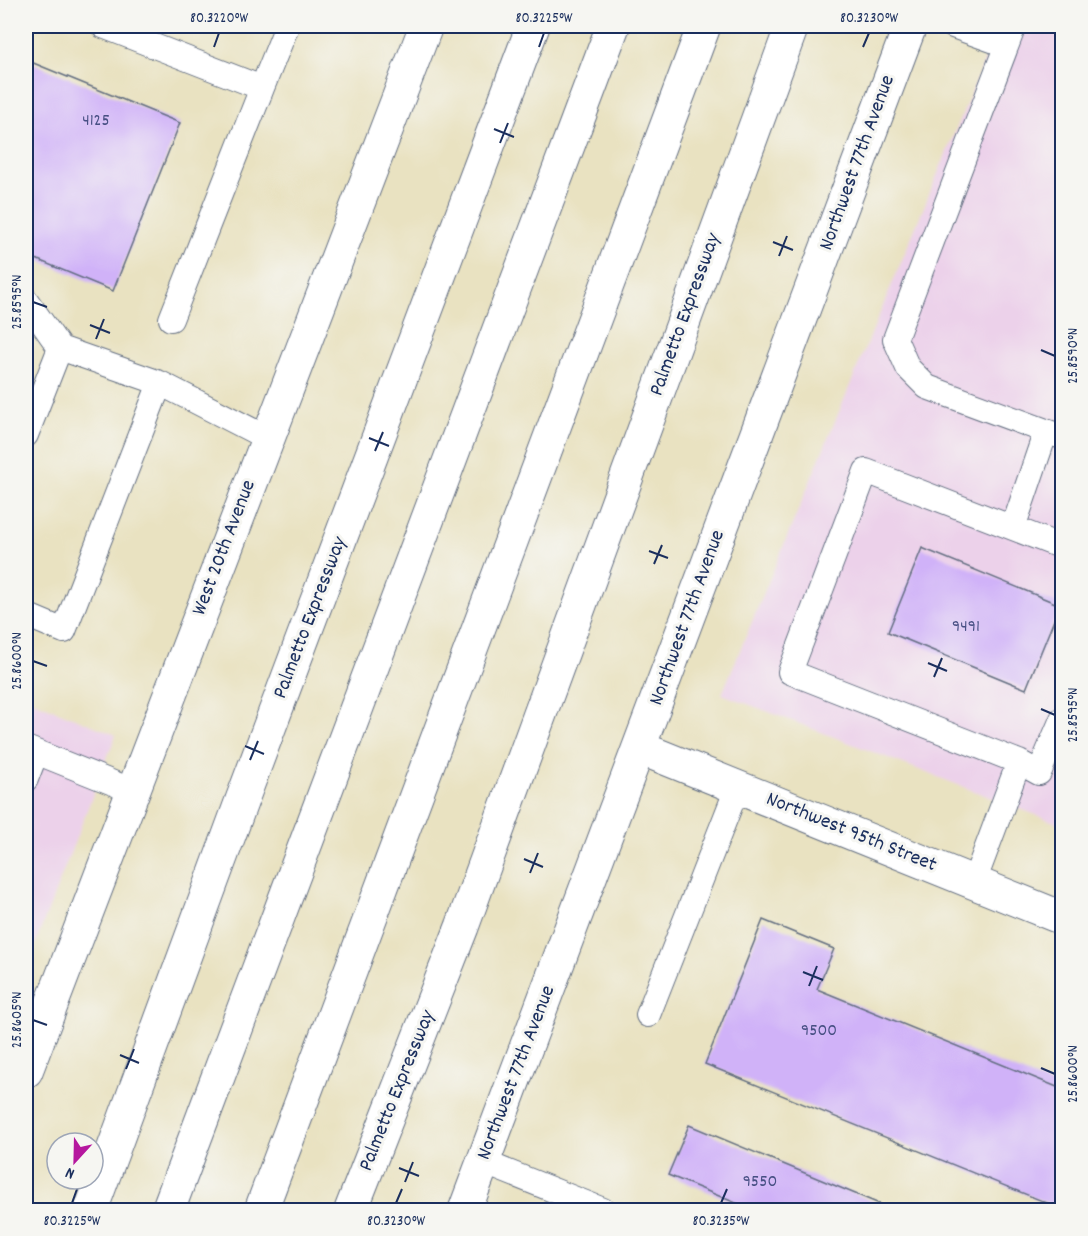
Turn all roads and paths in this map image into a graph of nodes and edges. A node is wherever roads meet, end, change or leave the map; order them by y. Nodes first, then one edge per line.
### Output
1 (103, 26) edge
2 (287, 26) edge
3 (426, 26) edge
4 (532, 26) edge
5 (613, 26) edge
6 (704, 26) edge
7 (792, 26) edge
8 (910, 26) edge
9 (953, 26) edge
10 (1010, 35) edge
11 (262, 88) junction
12 (26, 300) edge
13 (171, 319) dead end
14 (60, 348) junction
15 (160, 384) junction
16 (1054, 434) edge
17 (26, 435) edge
18 (267, 438) junction
19 (1013, 528) junction
20 (1062, 547) edge
21 (26, 615) edge
22 (1062, 719) edge
23 (640, 747) junction
24 (31, 751) edge
25 (1029, 767) junction
26 (26, 779) edge
27 (738, 786) junction
28 (133, 791) junction
29 (974, 882) junction
30 (1062, 918) edge
31 (462, 927) junction
32 (648, 1016) dead end
33 (27, 1065) edge
34 (483, 1162) junction
35 (91, 1210) edge
36 (168, 1210) edge
37 (261, 1210) edge
38 (351, 1210) edge
39 (368, 1210) edge
40 (465, 1210) edge
41 (603, 1210) edge

1 - 11 lane
2 - 11 lane
3 - 18 main road, West 20th Avenue
4 - 35 main road, Palmetto Expressway
5 - 36 main road
6 - 37 main road
7 - 31 main road, Palmetto Expressway
8 - 23 main road, Northwest 77th Avenue
9 - 10 lane
10 - 16 lane
11 - 13 lane
12 - 14 lane
14 - 15 lane
14 - 17 lane
15 - 18 lane
15 - 21 lane
16 - 19 lane
18 - 28 main road, West 20th Avenue
19 - 20 lane
19 - 25 lane
22 - 25 lane
23 - 27 main road, Northwest 95th Street
23 - 34 main road, Northwest 77th Avenue
24 - 26 lane
24 - 28 lane
25 - 29 lane
27 - 29 main road, Northwest 95th Street
27 - 32 lane
28 - 33 main road, West 20th Avenue
29 - 30 main road, Northwest 95th Street
31 - 38 main road, Palmetto Expressway
31 - 39 main road
34 - 40 main road, Northwest 77th Avenue
34 - 41 lane

